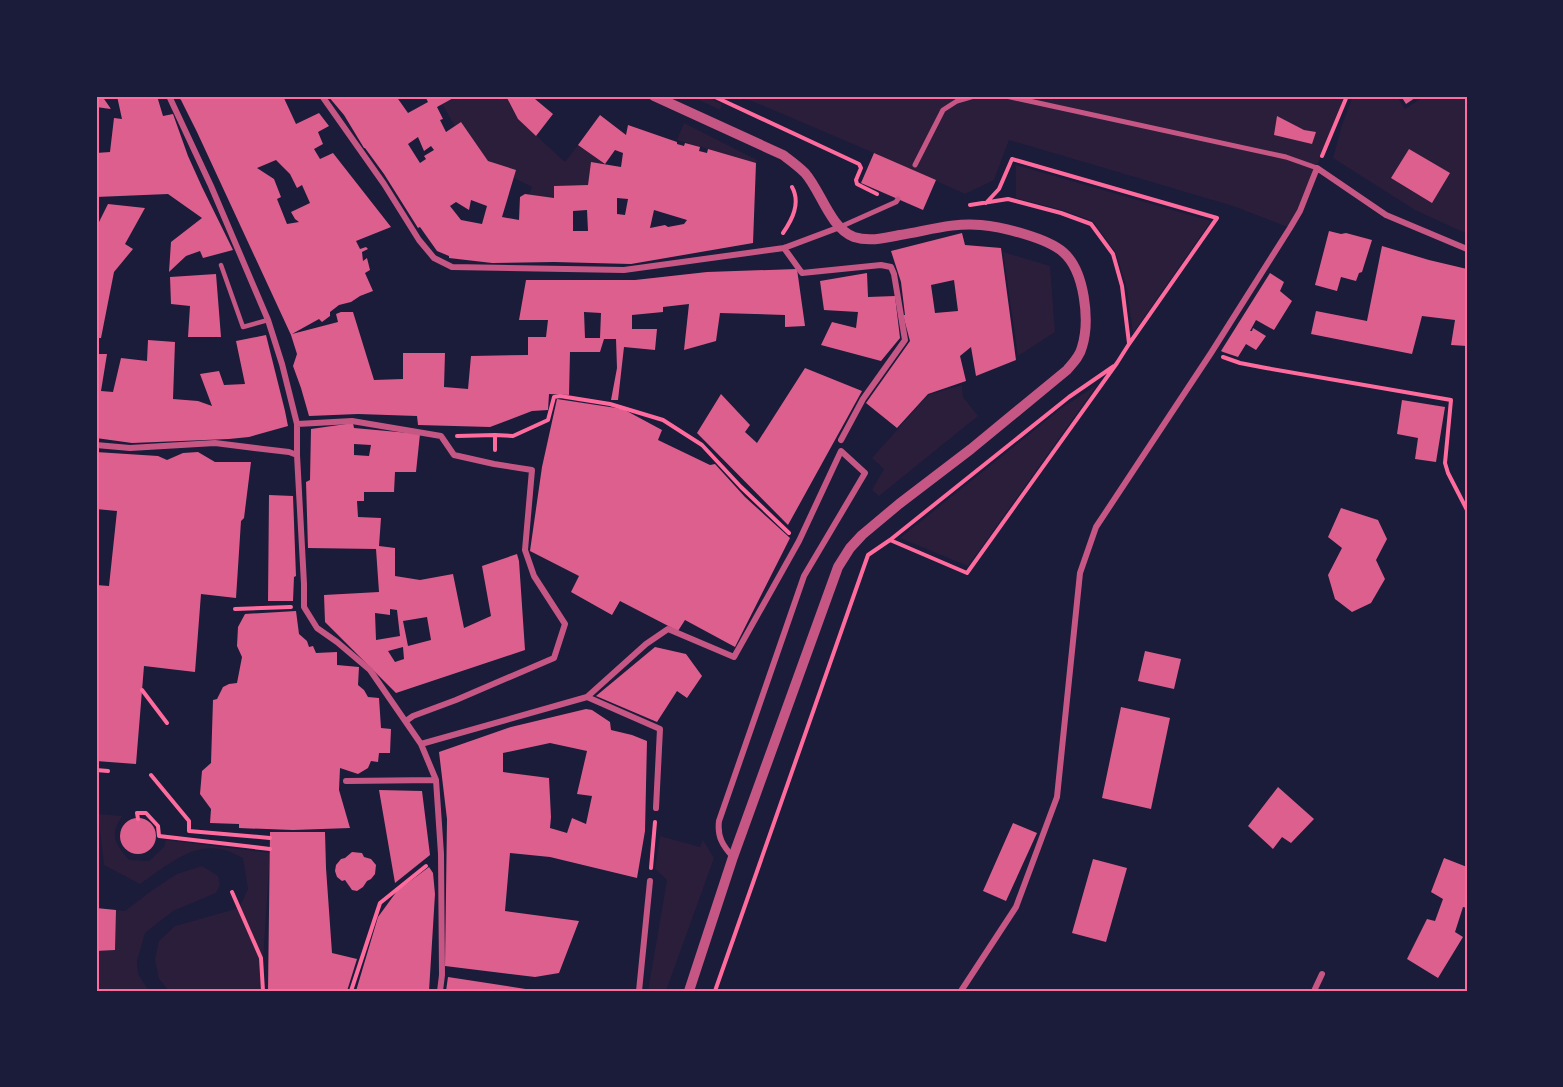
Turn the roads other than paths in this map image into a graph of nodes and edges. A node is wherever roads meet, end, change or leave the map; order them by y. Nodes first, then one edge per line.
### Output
1 (169, 96) edge
2 (322, 96) edge
3 (654, 96) edge
4 (974, 96) edge
5 (1006, 96) edge
6 (915, 165) dead end
7 (1317, 168) junction
8 (898, 200) dead end
9 (840, 227) junction
10 (784, 248) junction
11 (1467, 249) edge
12 (221, 265) dead end
13 (268, 320) junction
14 (297, 424) junction
15 (841, 440) joint
16 (96, 445) edge
17 (841, 451) junction
18 (297, 455) junction
19 (587, 697) junction
20 (406, 721) junction
21 (421, 744) junction
22 (436, 780) junction
23 (346, 781) dead end
24 (656, 808) road end
25 (733, 857) junction
26 (650, 881) road end
27 (1322, 974) dead end
28 (440, 991) edge
29 (639, 991) edge
30 (689, 991) edge
31 (961, 991) edge
32 (1314, 991) edge

1 - 13 street
2 - 10 street
3 - 9 street
4 - 6 street
5 - 7 street
7 - 11 street
7 - 31 street
8 - 9 street
9 - 10 street
9 - 25 street
10 - 15 street
12 - 13 lane
13 - 14 street
14 - 18 street
14 - 20 street
15 - 17 street
16 - 18 street
17 - 19 street
17 - 25 street
18 - 20 street
19 - 21 street
19 - 24 street
20 - 21 street
21 - 22 street
22 - 23 street
22 - 28 street
25 - 30 street
26 - 29 street
27 - 32 street

